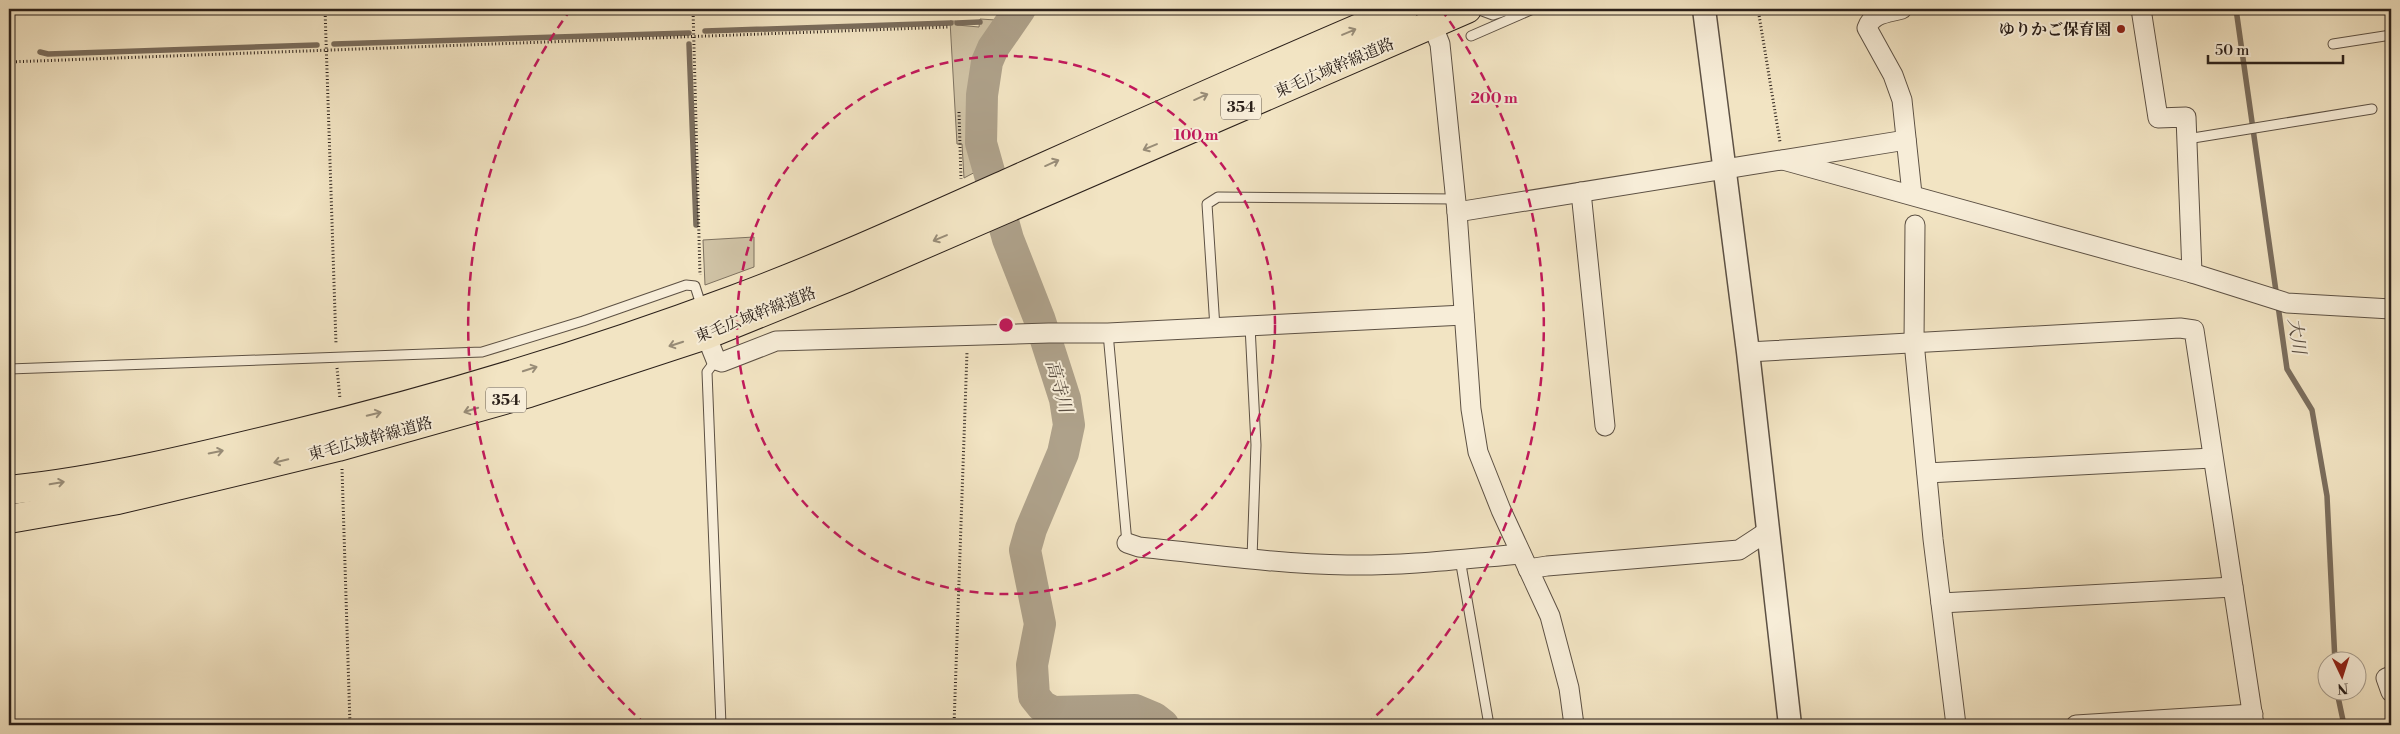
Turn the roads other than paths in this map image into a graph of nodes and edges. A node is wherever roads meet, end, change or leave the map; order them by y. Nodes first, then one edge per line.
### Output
1 (1404, 9) edge
2 (1468, 9) edge
3 (1477, 9) edge
4 (1533, 9) edge
5 (1704, 9) edge
6 (1902, 9) edge
7 (2142, 9) edge
8 (1518, 15) junction
9 (1432, 24) junction
10 (2391, 35) edge
11 (1471, 36) dead end
12 (2333, 44) dead end
13 (2372, 109) dead end
14 (1906, 140) junction
15 (2187, 140) junction
16 (1783, 160) junction
17 (1724, 170) junction
18 (1581, 192) junction
19 (1011, 194) junction
20 (1912, 194) junction
21 (1457, 205) junction
22 (1915, 225) dead end
23 (2192, 272) junction
24 (2391, 309) edge
25 (701, 310) junction
26 (1464, 315) junction
27 (1250, 326) junction
28 (1215, 328) junction
29 (1108, 333) junction
30 (1914, 342) junction
31 (1748, 352) junction
32 (716, 360) junction
33 (9, 368) edge
34 (1605, 426) dead end
35 (2212, 458) junction
36 (1927, 474) junction
37 (9, 490) edge
38 (9, 519) edge
39 (1768, 531) junction
40 (1127, 543) joint
41 (1252, 558) junction
42 (1460, 559) junction
43 (1525, 562) junction
44 (2233, 587) junction
45 (1941, 603) junction
46 (2391, 676) edge
47 (2391, 692) edge
48 (2253, 720) edge
49 (721, 725) edge
50 (1489, 725) edge
51 (1574, 725) edge
52 (1790, 725) edge
53 (1956, 725) edge
54 (2076, 725) edge

19 -> 1 highway, 東毛広域幹線道路 / 354
2 - 9 highway, 東毛広域幹線道路 / 354
3 - 8 lane
4 - 8 lane
5 - 17 street
6 - 14 street
7 - 15 street
8 - 11 lane
9 -> 19 highway, 東毛広域幹線道路 / 354
9 - 21 street
10 - 12 lane
13 - 15 lane
14 - 16 street
14 - 20 street
15 - 23 street
16 - 17 street
16 - 20 street
17 - 18 street
17 - 31 street
18 - 21 street
18 - 34 street
19 - 25 highway, 東毛広域幹線道路 / 354
20 - 23 street
21 - 26 street
21 - 28 lane
22 - 30 street
23 - 24 street
25 - 32 street
25 - 33 lane
37 -> 25 highway, 東毛広域幹線道路 / 354
25 -> 38 highway, 東毛広域幹線道路 / 354
26 - 27 street
26 - 43 street
27 - 28 street
27 - 41 lane
28 - 29 street
29 - 32 street
29 - 40 lane
30 - 31 street
30 - 35 street
30 - 36 street
31 - 39 street
32 - 49 lane
35 - 36 street
35 - 44 street
36 - 45 street
39 - 43 street
39 - 52 street
40 - 41 street
41 - 42 street
42 - 43 street
42 - 50 lane
43 - 51 street
44 - 45 street
44 - 48 street
45 - 53 street
46 - 47 street
48 - 54 street

